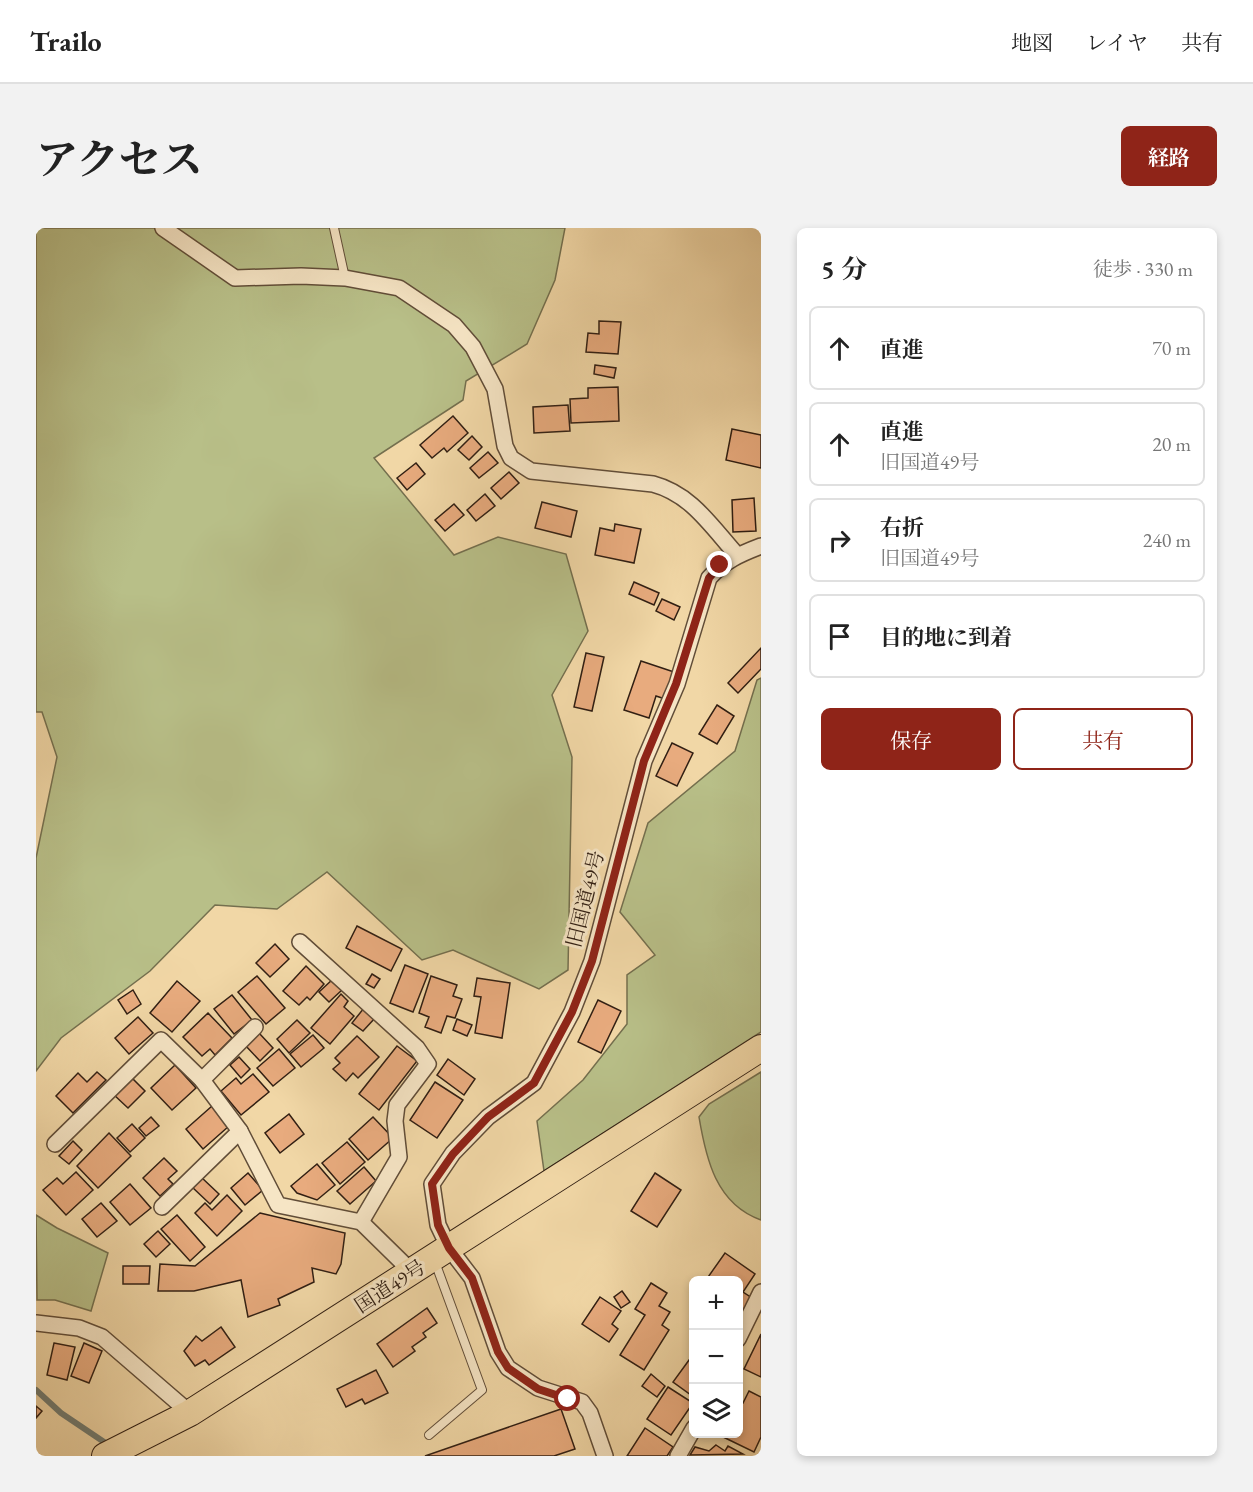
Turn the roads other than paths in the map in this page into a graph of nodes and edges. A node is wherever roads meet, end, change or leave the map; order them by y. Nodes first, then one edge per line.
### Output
1 (163, 228) edge
2 (334, 228) edge
3 (345, 278) junction
4 (761, 546) edge
5 (737, 555) junction
6 (300, 942) dead end
7 (255, 1027) dead end
8 (761, 1048) edge
9 (202, 1080) junction
10 (240, 1131) junction
11 (55, 1144) dead end
12 (162, 1207) dead end
13 (361, 1221) junction
14 (441, 1253) junction
15 (412, 1272) junction
16 (761, 1292) edge
17 (36, 1323) edge
18 (742, 1330) edge
19 (183, 1417) junction
20 (429, 1435) dead end
21 (689, 1435) edge
22 (105, 1456) edge
23 (605, 1456) edge
24 (678, 1456) edge

1 - 3 street
2 - 3 lane
3 - 5 street
4 - 5 street, 旧国道49号
5 - 14 street, 旧国道49号
6 - 13 street
7 - 9 street
8 - 14 highway, 国道49号
9 - 10 street
9 - 11 street
10 - 12 street
10 - 13 street
13 - 15 street
14 - 15 highway, 国道49号
14 - 20 lane
14 - 23 street, 旧国道49号
15 - 19 highway, 国道49号
16 - 18 street
17 - 19 street
19 - 22 highway, 国道49号
21 - 24 street

